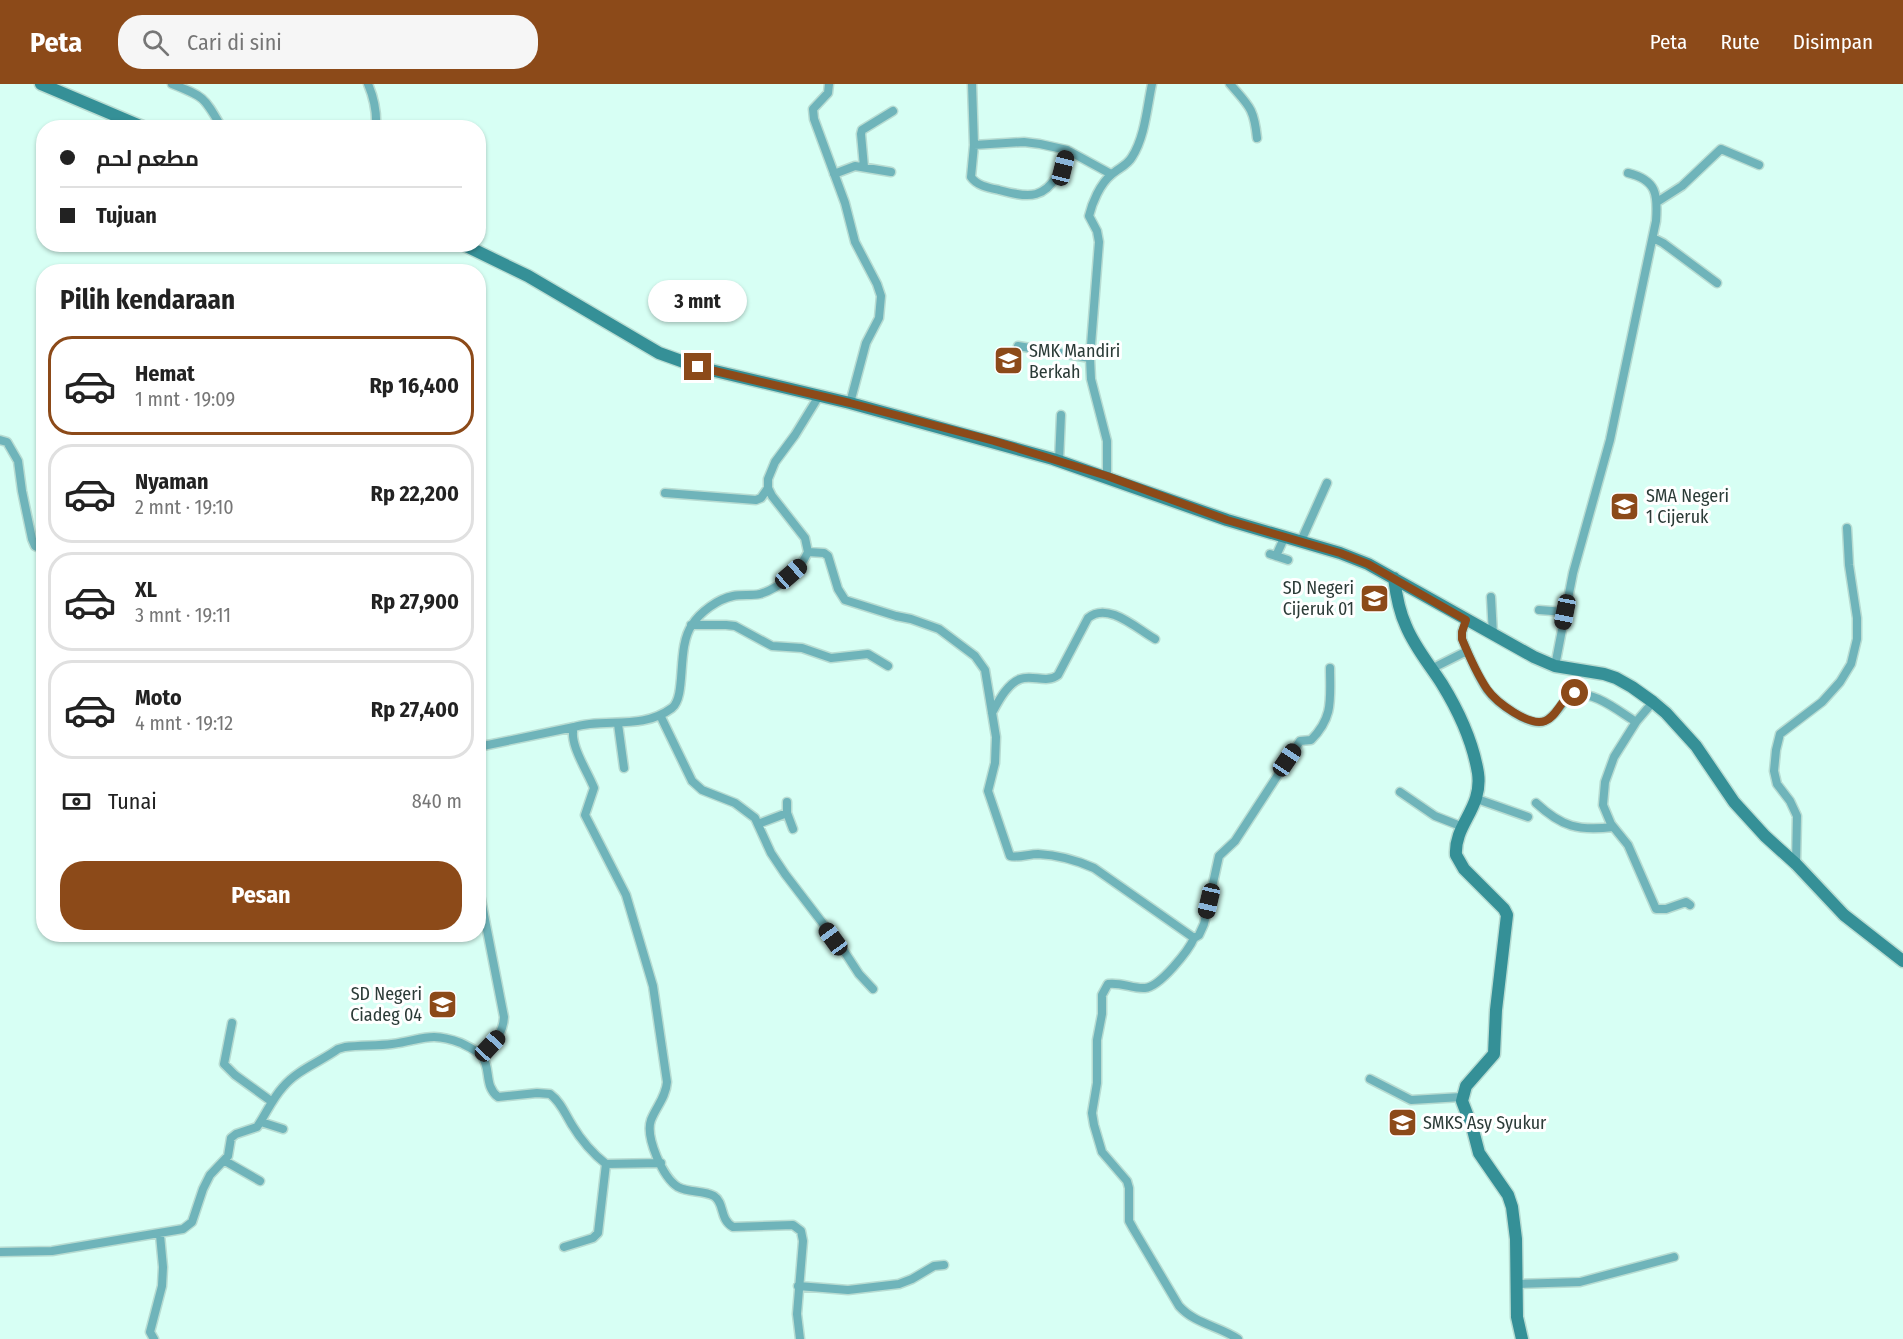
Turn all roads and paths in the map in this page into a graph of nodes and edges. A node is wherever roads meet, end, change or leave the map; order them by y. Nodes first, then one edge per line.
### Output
1 (41, 84) edge
2 (172, 84) edge
3 (368, 84) edge
4 (829, 84) edge
5 (972, 84) edge
6 (1152, 84) edge
7 (1230, 84) edge
8 (893, 111) dead end
9 (126, 120) edge
10 (217, 120) edge
11 (376, 120) edge
12 (1257, 138) dead end
13 (974, 145) junction
14 (1067, 150) junction
15 (1759, 165) dead end
16 (864, 167) junction
17 (840, 171) junction
18 (891, 172) dead end
19 (1628, 173) dead end
20 (1111, 174) junction
21 (1658, 202) junction
22 (1653, 238) junction
23 (478, 252) edge
24 (1717, 283) dead end
25 (1018, 346) dead end
26 (1090, 358) junction
27 (819, 396) junction
28 (850, 403) junction
29 (1061, 416) dead end
30 (0, 440) edge
31 (1059, 461) junction
32 (1107, 476) junction
33 (1327, 483) dead end
34 (768, 488) junction
35 (665, 493) dead end
36 (1847, 528) dead end
37 (1285, 536) junction
38 (1301, 541) junction
39 (36, 546) edge
40 (808, 552) junction
41 (1288, 560) dead end
42 (1394, 578) junction
43 (1491, 597) dead end
44 (1539, 610) dead end
45 (1565, 612) junction
46 (1466, 620) junction
47 (691, 625) junction
48 (1493, 634) junction
49 (1155, 639) dead end
50 (1467, 651) junction
51 (888, 666) dead end
52 (1555, 666) junction
53 (1330, 668) dead end
54 (1431, 669) junction
55 (1653, 702) junction
56 (991, 713) junction
57 (660, 715) junction
58 (1636, 722) junction
59 (618, 724) junction
60 (574, 727) junction
61 (486, 745) edge
62 (624, 768) dead end
63 (1400, 792) dead end
64 (1477, 799) junction
65 (787, 802) dead end
66 (1536, 803) dead end
67 (787, 813) junction
68 (1528, 817) dead end
69 (758, 824) junction
70 (1613, 827) junction
71 (794, 829) dead end
72 (1460, 836) junction
73 (1796, 864) junction
74 (1690, 905) dead end
75 (486, 925) edge
76 (1194, 938) junction
77 (1903, 961) edge
78 (873, 989) dead end
79 (232, 1023) dead end
80 (481, 1055) junction
81 (1370, 1079) dead end
82 (1462, 1097) junction
83 (271, 1101) junction
84 (261, 1122) junction
85 (284, 1129) dead end
86 (225, 1161) junction
87 (661, 1163) junction
88 (606, 1164) junction
89 (261, 1181) dead end
90 (160, 1235) junction
91 (564, 1247) dead end
92 (0, 1252) edge
93 (1674, 1257) dead end
94 (944, 1265) dead end
95 (1516, 1284) junction
96 (798, 1286) junction
97 (154, 1339) edge
98 (800, 1339) edge
99 (1238, 1339) edge
100 (1522, 1339) edge

1 - 9 main road
2 - 10 street
3 - 11 street
4 - 17 street
5 - 13 street
6 - 20 street
7 - 12 street
8 - 16 street
13 - 14 street
13 - 14 street
14 - 20 street
15 - 21 street
16 - 17 street
16 - 18 street
17 - 28 street
19 - 21 street
20 - 26 street
21 - 22 street
22 - 24 street
22 - 45 street
23 - 27 main road
25 - 26 street
26 - 32 street
27 - 28 main road
27 - 34 street
28 - 31 main road
29 - 31 street
30 - 39 street
31 - 32 main road
32 - 37 main road
33 - 38 street
34 - 35 street
34 - 40 street
36 - 73 street
37 - 38 main road
37 - 41 street
38 - 42 main road
40 - 47 street
40 - 56 street
42 - 46 main road
42 - 54 main road
43 - 48 street
44 - 45 street
45 - 52 street
46 - 48 main road
46 - 50 street
47 - 51 street
47 - 57 street
48 - 52 main road
49 - 56 street
50 - 54 street
50 - 58 street
52 - 55 main road
53 - 76 street
54 - 64 main road
55 - 58 street
55 - 73 main road
56 - 76 street
57 - 59 street
57 - 69 street
58 - 70 street
59 - 60 street
59 - 62 street
60 - 61 street
60 - 87 street
63 - 72 street
64 - 68 street
64 - 72 main road
65 - 67 street
66 - 70 street
67 - 69 street
67 - 71 street
69 - 78 street
70 - 74 street
72 - 82 main road
73 - 77 main road
75 - 80 street
76 - 99 street
79 - 83 street
80 - 83 street
80 - 88 street
81 - 82 street
82 - 95 main road
83 - 84 street
84 - 85 street
84 - 86 street
86 - 89 street
86 - 90 street
87 - 88 street
87 - 96 street
88 - 91 street
90 - 92 street
90 - 97 street
93 - 95 street
94 - 96 street
95 - 100 main road
96 - 98 street

